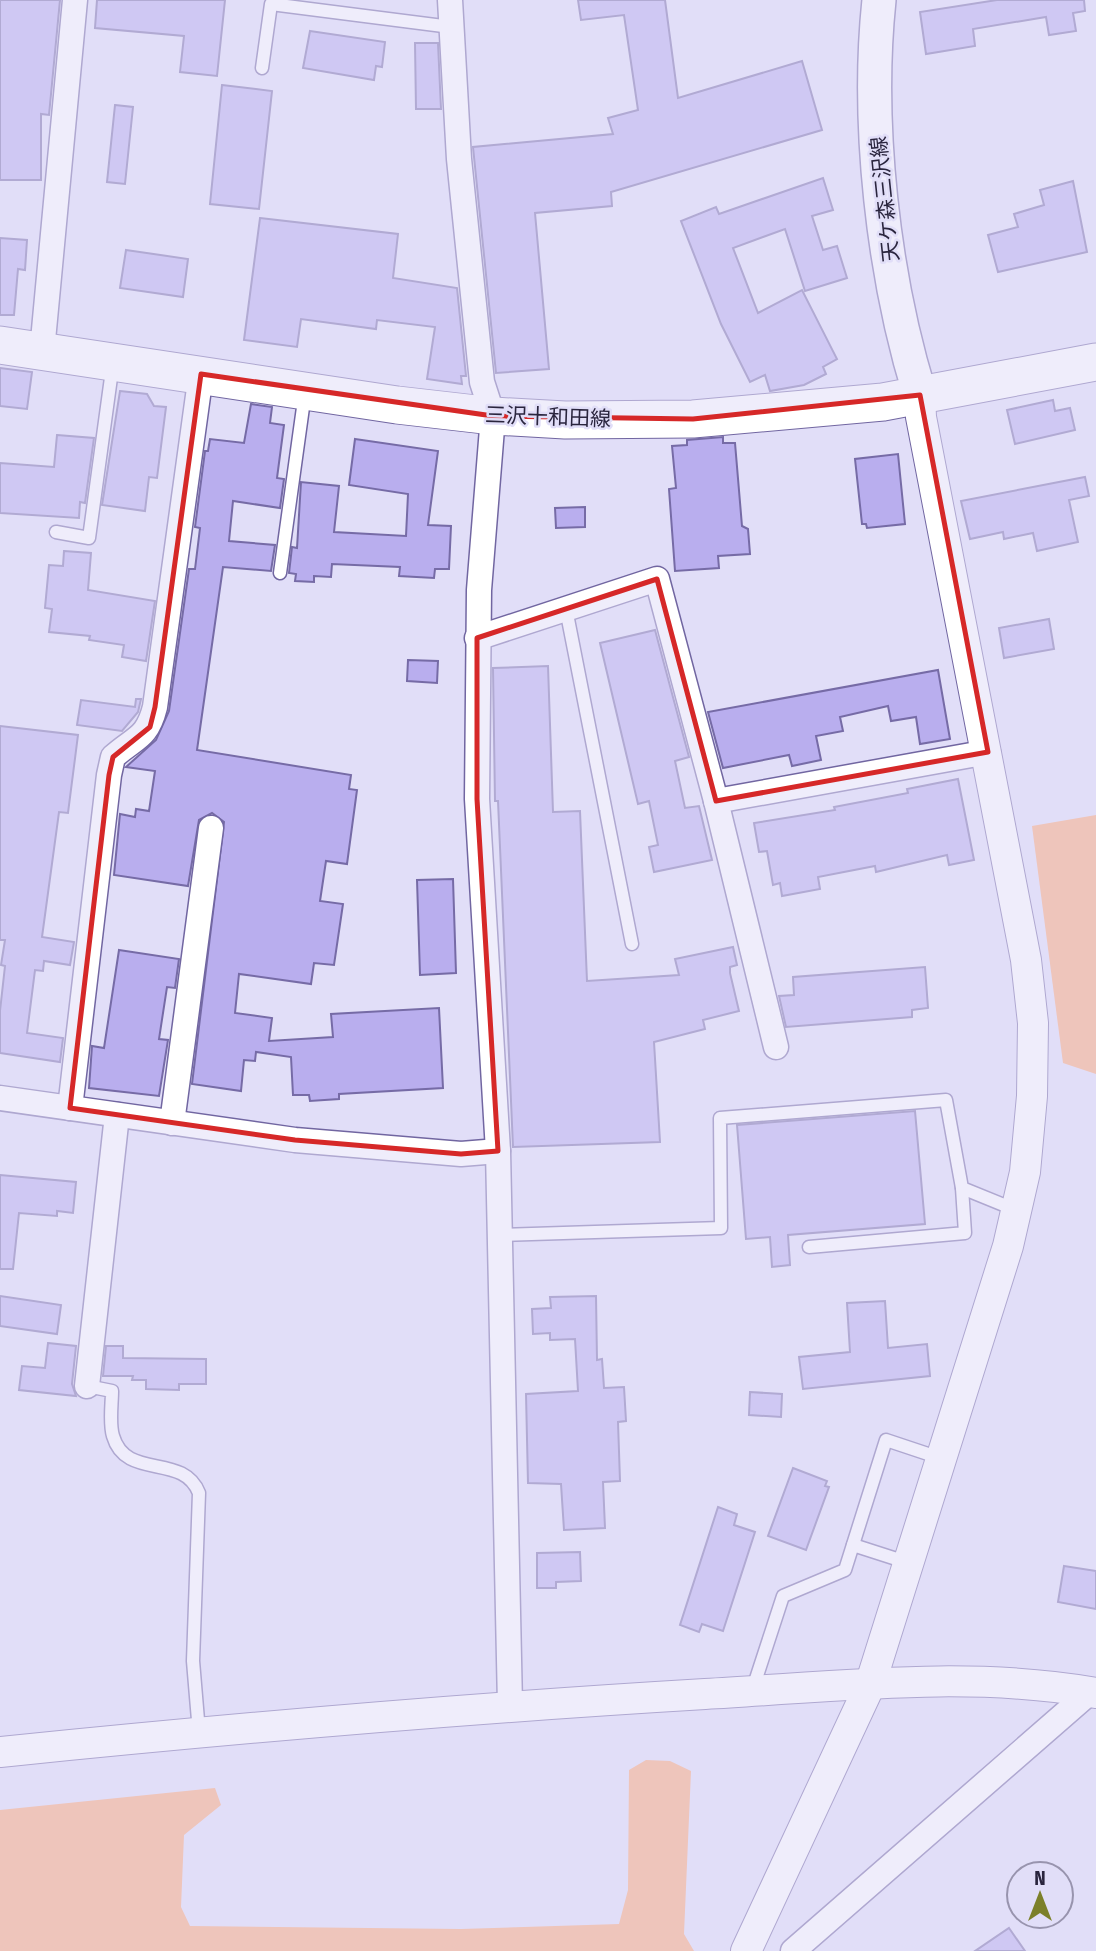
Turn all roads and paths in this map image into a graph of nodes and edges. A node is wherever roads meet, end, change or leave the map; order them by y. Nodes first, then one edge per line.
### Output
1 (75, 0) edge
2 (450, 0) edge
3 (879, 0) edge
4 (451, 27) junction
5 (262, 68) dead end
6 (0, 345) edge
7 (42, 351) junction
8 (113, 362) junction
9 (1096, 362) edge
10 (201, 374) junction
11 (305, 390) junction
12 (920, 395) junction
13 (493, 416) junction
14 (56, 532) dead end
15 (280, 573) dead end
16 (566, 609) junction
17 (478, 638) junction
18 (988, 752) junction
19 (716, 801) junction
20 (211, 828) dead end
21 (632, 944) dead end
22 (776, 1047) dead end
23 (0, 1098) edge
24 (70, 1108) junction
25 (117, 1115) junction
26 (172, 1123) junction
27 (498, 1152) junction
28 (962, 1188) junction
29 (1017, 1210) junction
30 (500, 1235) junction
31 (809, 1247) dead end
32 (87, 1386) joint
33 (943, 1459) junction
34 (853, 1545) junction
35 (910, 1563) junction
36 (870, 1685) junction
37 (752, 1691) junction
38 (1093, 1692) edge
39 (510, 1705) junction
40 (199, 1732) junction
41 (0, 1752) edge
42 (746, 1951) edge
43 (793, 1951) edge

1 - 7 street
2 - 4 street
3 - 12 main road, 天ケ森三沢線
4 - 5 lane
4 - 13 street
6 - 7 main road, 三沢十和田線
7 - 8 main road, 三沢十和田線
8 - 10 main road, 三沢十和田線
8 - 14 lane
9 - 12 main road, 三沢十和田線
10 - 11 main road, 三沢十和田線
10 - 24 street
11 - 13 main road, 三沢十和田線
11 - 15 lane
12 - 13 main road, 三沢十和田線
12 - 18 street
13 - 17 street
16 - 17 street
16 - 19 street
16 - 21 lane
17 - 27 street
18 - 19 street
18 - 29 street
19 - 22 street
20 - 26 street
23 - 24 street
24 - 25 street
25 - 26 street
25 - 32 street
26 - 27 street
27 - 30 street
28 - 29 lane
28 - 30 lane
28 - 31 lane
29 - 33 street
30 - 39 street
32 - 40 lane
33 - 34 lane
33 - 35 street
34 - 35 lane
34 - 37 lane
35 - 36 street
36 - 37 street
36 - 38 street
36 - 42 street
37 - 39 street
38 - 43 street
39 - 40 street
40 - 41 street

